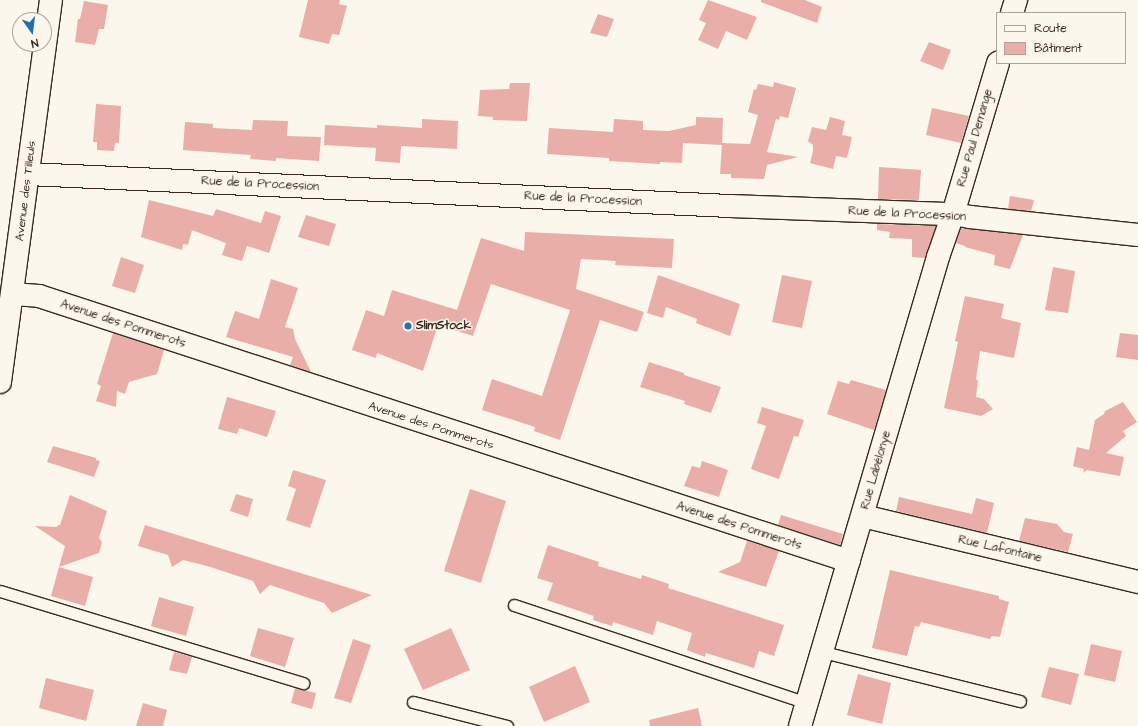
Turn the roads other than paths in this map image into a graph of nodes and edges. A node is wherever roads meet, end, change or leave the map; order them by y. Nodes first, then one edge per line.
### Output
1 (50, 0) edge
2 (1016, 0) edge
3 (1012, 12) edge
4 (998, 64) edge
5 (28, 174) junction
6 (953, 214) junction
7 (1138, 235) edge
8 (12, 294) junction
9 (0, 382) edge
10 (863, 516) junction
11 (849, 561) junction
12 (1138, 582) edge
13 (0, 591) edge
14 (514, 605) dead end
15 (823, 652) junction
16 (303, 683) dead end
17 (1020, 701) dead end
18 (414, 702) dead end
19 (807, 703) junction
20 (507, 726) edge
21 (800, 726) edge

1 - 5 street, Avenue des Tilleuls
2 - 3 street
4 - 6 street, Rue Paul Demange
5 - 6 street, Rue de la Procession
5 - 8 street, Avenue des Tilleuls
6 - 7 street, Rue de la Procession
6 - 10 street, Rue Labélonye
8 - 9 street, Avenue des Tilleuls
8 - 11 street, Avenue des Pommerots
10 - 11 street, Rue Labélonye
10 - 12 street, Rue Lafontaine
11 - 15 street, Rue Labélonye
13 - 16 lane
14 - 19 lane
15 - 17 lane
15 - 19 street, Rue Labélonye
18 - 20 lane
19 - 21 street, Rue Labélonye

